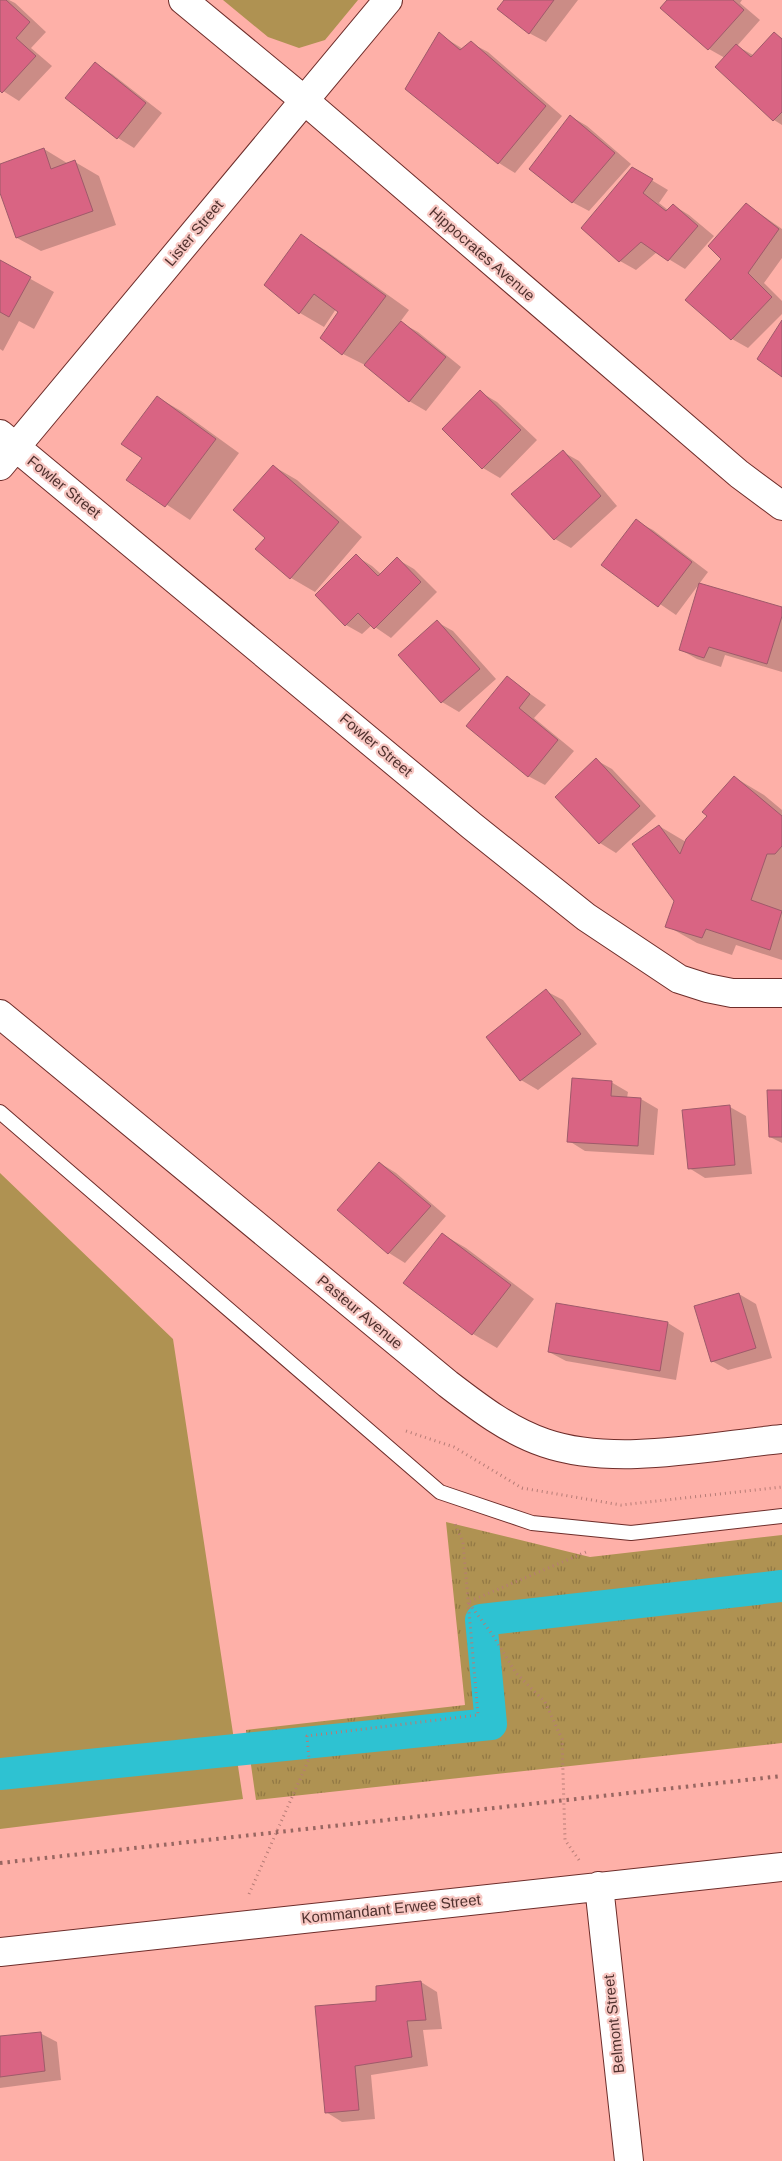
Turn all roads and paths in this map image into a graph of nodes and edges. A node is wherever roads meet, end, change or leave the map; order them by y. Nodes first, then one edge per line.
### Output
1 (183, 0) edge
2 (388, 0) edge
3 (304, 100) junction
4 (5, 449) edge
5 (782, 506) edge
6 (782, 993) edge
7 (0, 1014) edge
8 (0, 1112) edge
9 (782, 1439) edge
10 (440, 1492) junction
11 (782, 1516) edge
12 (631, 1534) junction
13 (468, 1602) junction
14 (782, 1866) edge
15 (599, 1886) junction
16 (235, 1926) junction
17 (0, 1952) edge
18 (629, 2161) edge

1 - 3 street, Hippocrates Avenue
2 - 3 street, Lister Street
3 - 4 street, Lister Street
3 - 5 street, Hippocrates Avenue
4 - 6 street, Fowler Street
7 - 9 street, Pasteur Avenue
8 - 10 lane
10 - 12 lane
10 - 13 path
11 - 12 lane
12 - 13 path
13 - 15 path
13 - 16 path
14 - 15 street, Kommandant Erwee Street
15 - 16 street, Kommandant Erwee Street
15 - 18 street, Belmont Street
16 - 17 street, Kommandant Erwee Street

